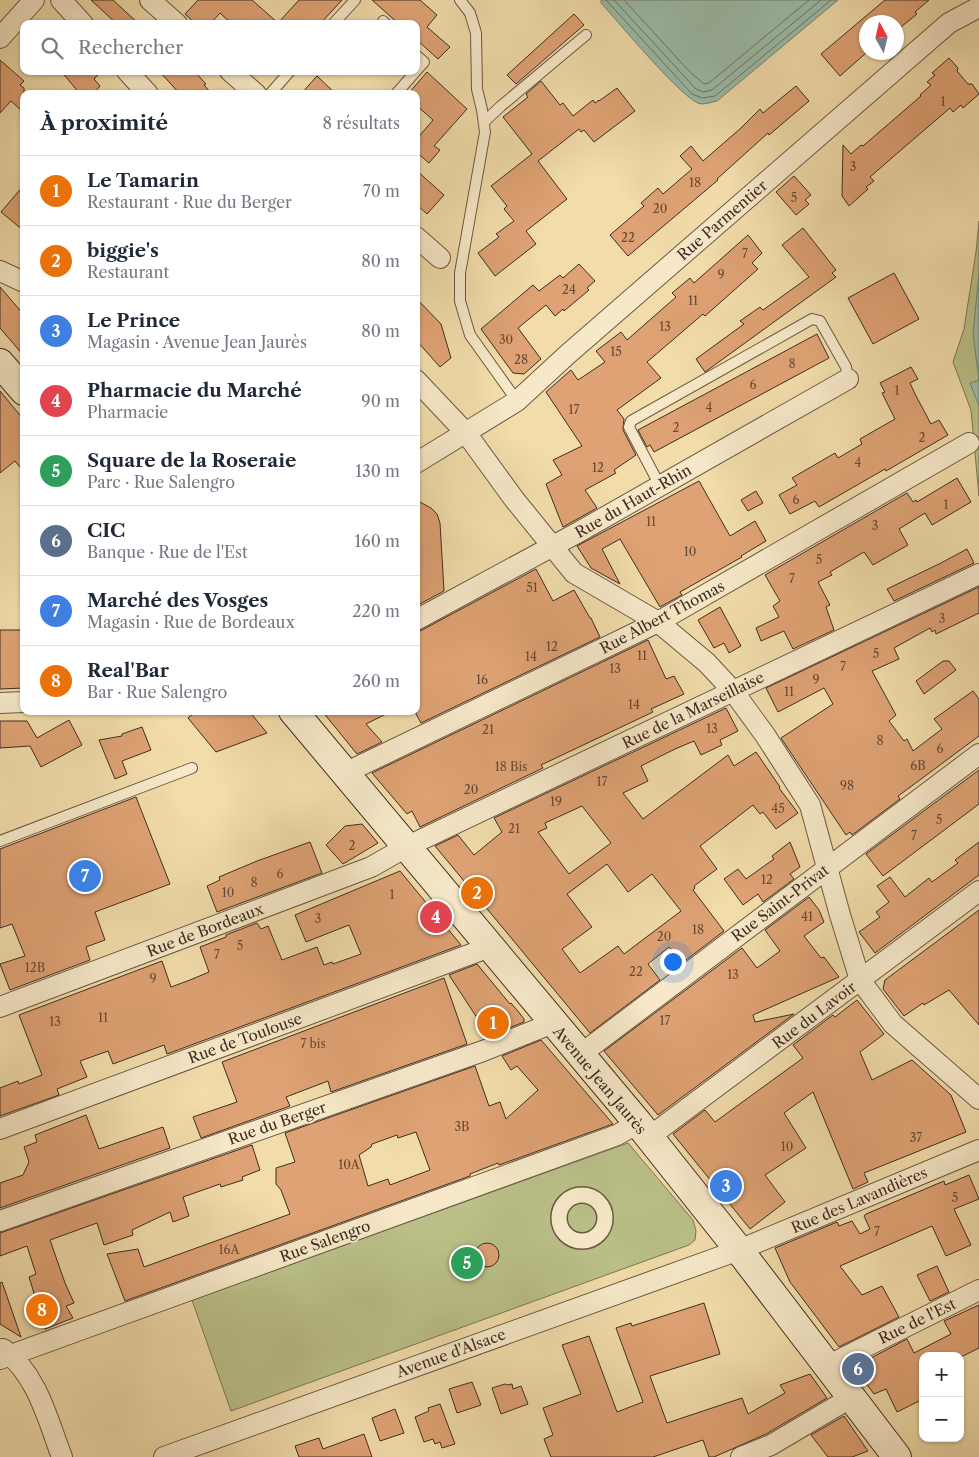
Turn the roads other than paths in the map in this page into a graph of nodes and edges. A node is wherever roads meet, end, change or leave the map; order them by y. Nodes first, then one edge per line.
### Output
1 (34, 0) edge
2 (61, 0) edge
3 (150, 0) edge
4 (355, 0) edge
5 (460, 0) edge
6 (979, 7) edge
7 (79, 20) edge
8 (172, 20) edge
9 (338, 20) edge
10 (586, 36) dead end
11 (0, 38) edge
12 (131, 75) edge
13 (235, 75) edge
14 (287, 75) edge
15 (413, 75) edge
16 (144, 90) edge
17 (251, 90) edge
18 (273, 90) edge
19 (399, 90) edge
20 (484, 122) junction
21 (420, 240) edge
22 (440, 258) dead end
23 (0, 271) edge
24 (20, 280) edge
25 (0, 363) edge
26 (848, 379) joint
27 (420, 384) edge
28 (20, 386) edge
29 (517, 401) junction
30 (466, 433) junction
31 (969, 443) dead end
32 (420, 461) edge
33 (660, 486) junction
34 (552, 547) junction
35 (979, 574) edge
36 (420, 618) edge
37 (658, 622) junction
38 (733, 691) junction
39 (20, 702) edge
40 (0, 703) edge
41 (296, 715) edge
42 (979, 754) edge
43 (192, 768) dead end
44 (345, 773) junction
45 (0, 841) edge
46 (408, 846) junction
47 (828, 867) junction
48 (979, 891) edge
49 (490, 948) junction
50 (860, 980) junction
51 (0, 1007) edge
52 (553, 1023) junction
53 (581, 1054) junction
54 (976, 1092) edge
55 (0, 1129) edge
56 (643, 1130) junction
57 (979, 1150) edge
58 (0, 1221) edge
59 (738, 1250) junction
60 (979, 1290) edge
61 (4, 1353) edge
62 (827, 1366) junction
63 (852, 1398) junction
64 (62, 1457) edge
65 (164, 1457) edge
66 (741, 1457) edge
67 (897, 1457) edge

1 - 11 street
2 - 7 street
3 - 8 street
4 - 9 lane
5 - 20 lane
6 - 29 street, Rue Parmentier
10 - 20 lane
12 - 16 street
13 - 17 street
14 - 18 lane
15 - 19 lane
20 - 29 lane
21 - 22 street
23 - 24 street
25 - 28 main road
26 - 33 street, Rue du Haut-Rhin
26 - 33 lane
27 - 30 street
29 - 30 street, Rue Parmentier
30 - 32 street, Rue Parmentier
30 - 34 street
31 - 37 street, Rue Albert Thomas
33 - 34 street, Rue du Haut-Rhin
34 - 36 street, Rue du Haut-Rhin
34 - 37 street
35 - 38 street, Rue de la Marseillaise
37 - 38 street
37 - 44 street, Rue Albert Thomas
38 - 46 street, Rue de la Marseillaise
38 - 47 street
39 - 40 street
41 - 44 main road, Avenue Jean Jaurès
42 - 47 street, Rue Saint-Privat
43 - 45 lane
44 - 46 main road, Avenue Jean Jaurès
46 - 49 main road, Avenue Jean Jaurès
46 - 51 street, Rue de Bordeaux
47 - 50 street
47 - 53 street, Rue Saint-Privat
48 - 50 street, Rue du Lavoir
49 - 52 main road, Avenue Jean Jaurès
49 - 55 street, Rue de Toulouse
50 - 54 street
50 - 56 street, Rue du Lavoir
52 - 53 main road, Avenue Jean Jaurès
52 - 58 street, Rue du Berger
53 - 56 main road, Avenue Jean Jaurès
56 - 59 main road, Avenue Jean Jaurès
56 - 61 street, Rue Salengro
57 - 59 street, Rue des Lavandières
59 - 62 main road, Avenue Jean Jaurès
59 - 65 street, Avenue d'Alsace
60 - 62 street, Rue de l'Est
61 - 64 street
62 - 63 main road, Avenue Jean Jaurès
63 - 66 street
63 - 67 main road, Avenue Jean Jaurès

